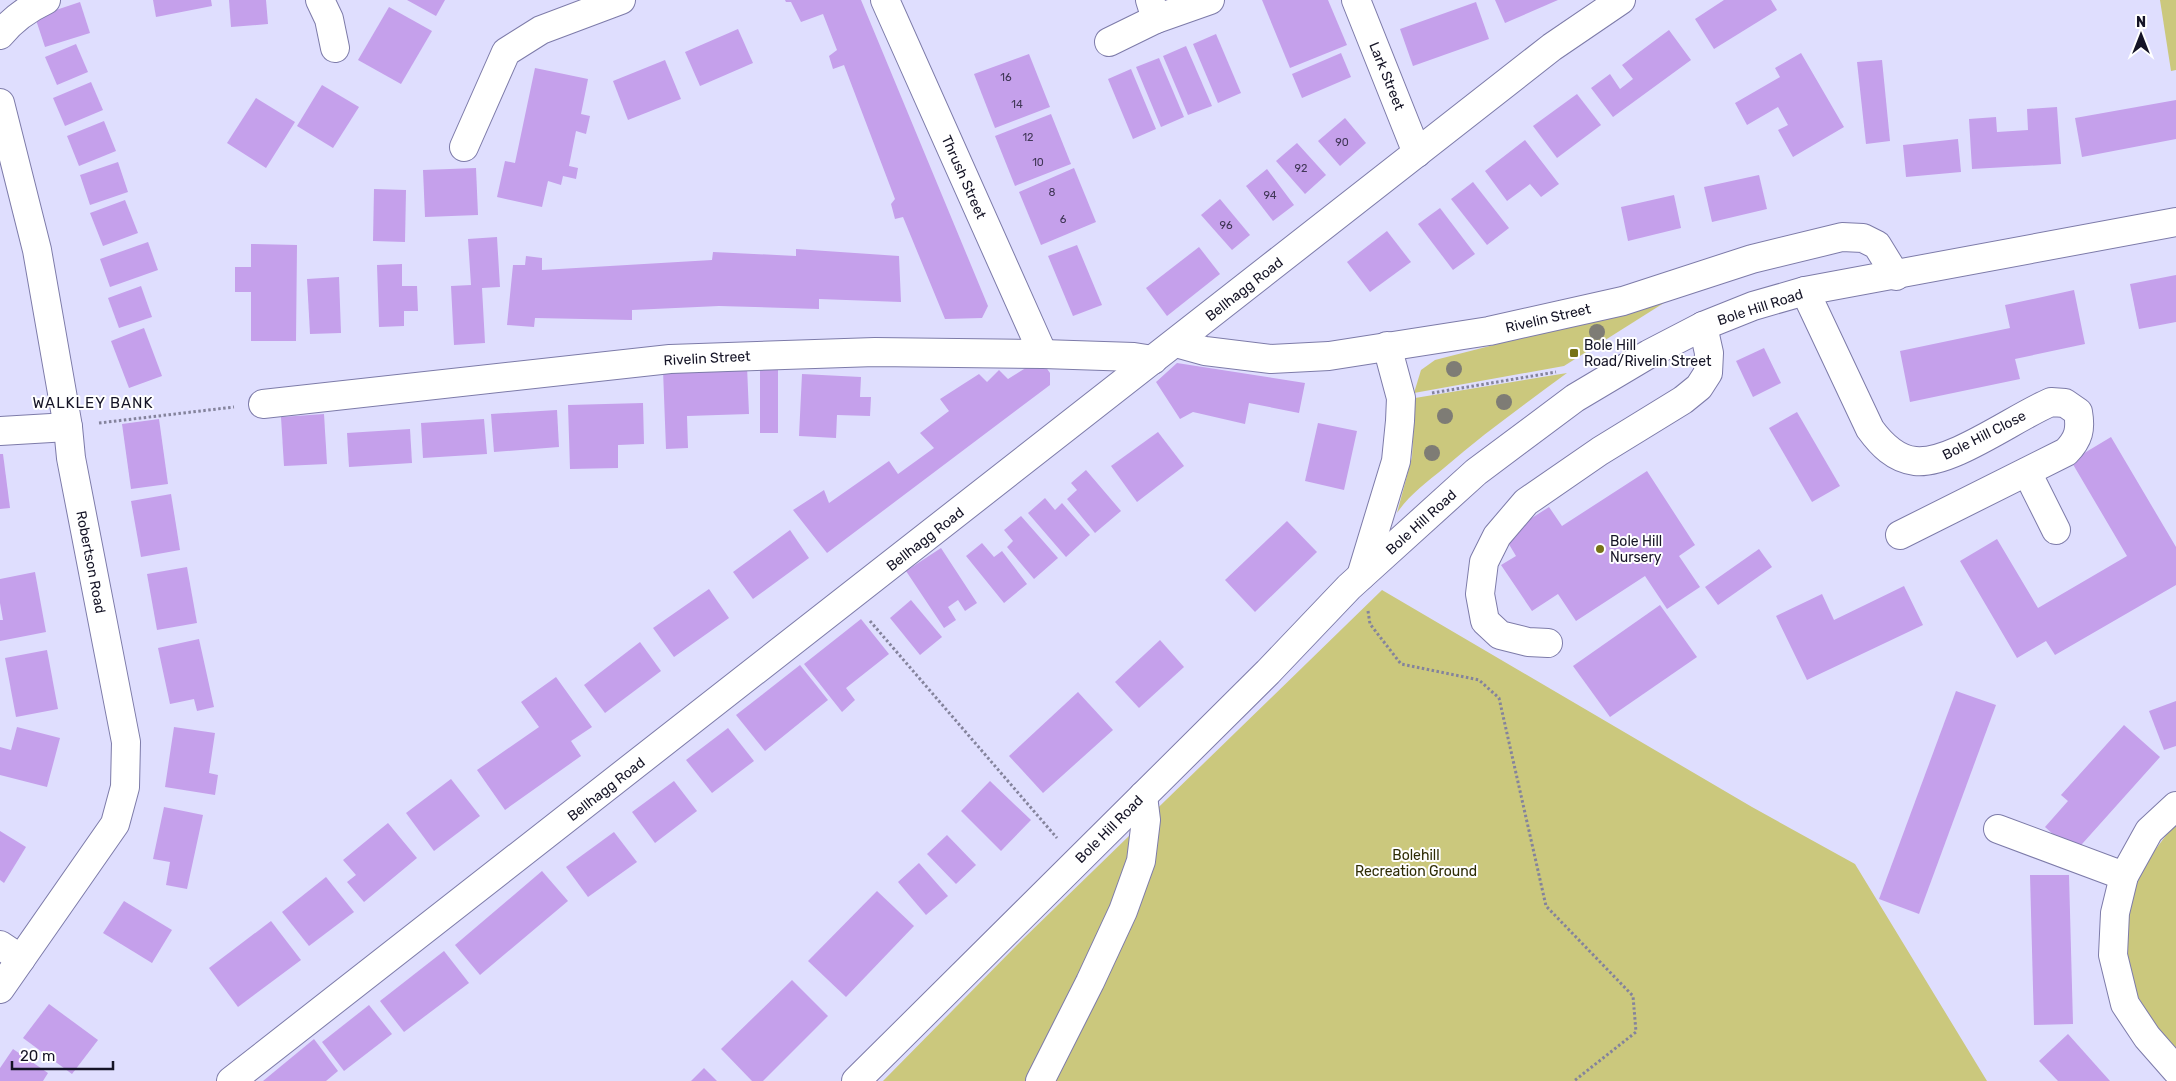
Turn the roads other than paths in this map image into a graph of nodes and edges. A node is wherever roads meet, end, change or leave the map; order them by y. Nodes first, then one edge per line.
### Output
1 (46, 0) edge
2 (320, 0) edge
3 (621, 0) edge
4 (885, 0) edge
5 (1210, 0) edge
6 (1356, 0) edge
7 (1621, 0) edge
8 (1153, 9) edge
9 (0, 35) edge
10 (1109, 42) dead end
11 (335, 48) dead end
12 (0, 103) edge
13 (464, 147) dead end
14 (1417, 153) junction
15 (2176, 222) edge
16 (1896, 276) junction
17 (1804, 291) junction
18 (1703, 326) junction
19 (1176, 343) junction
20 (1387, 346) junction
21 (1043, 354) junction
22 (1153, 360) junction
23 (263, 404) road end
24 (68, 427) junction
25 (0, 431) edge
26 (2027, 472) junction
27 (2056, 530) dead end
28 (1900, 535) dead end
29 (1361, 576) junction
30 (1548, 643) dead end
31 (1143, 796) junction
32 (2176, 806) edge
33 (1998, 829) dead end
34 (2124, 876) junction
35 (10, 952) edge
36 (0, 990) edge
37 (2176, 1070) edge
38 (231, 1081) edge
39 (856, 1081) edge
40 (1040, 1081) edge

1 - 9 street
2 - 11 street
3 - 13 street
4 - 21 street, Thrush Street
5 - 8 street
6 - 14 street, Lark Street
7 - 14 street, Bellhagg Road
8 - 10 street
12 - 24 street, Robertson Road
14 - 19 street, Bellhagg Road
15 - 16 street, Bole Hill Road
16 - 17 street, Bole Hill Road
16 - 20 street, Rivelin Street
17 - 18 street, Bole Hill Road
17 - 26 street, Bole Hill Close
18 - 29 street, Bole Hill Road
18 - 30 street
19 - 20 street, Rivelin Street
19 - 22 street, Bellhagg Road
20 - 29 street, Bole Hill Road
21 - 22 street, Rivelin Street
21 - 23 street, Rivelin Street
22 - 38 street, Bellhagg Road
24 - 25 street
24 - 35 street, Robertson Road
26 - 27 street
26 - 28 street, Bole Hill Close
29 - 31 street, Bole Hill Road
31 - 39 street, Bole Hill Road
31 - 40 street
32 - 34 street
33 - 34 street
34 - 37 street
35 - 36 street, Robertson Road

